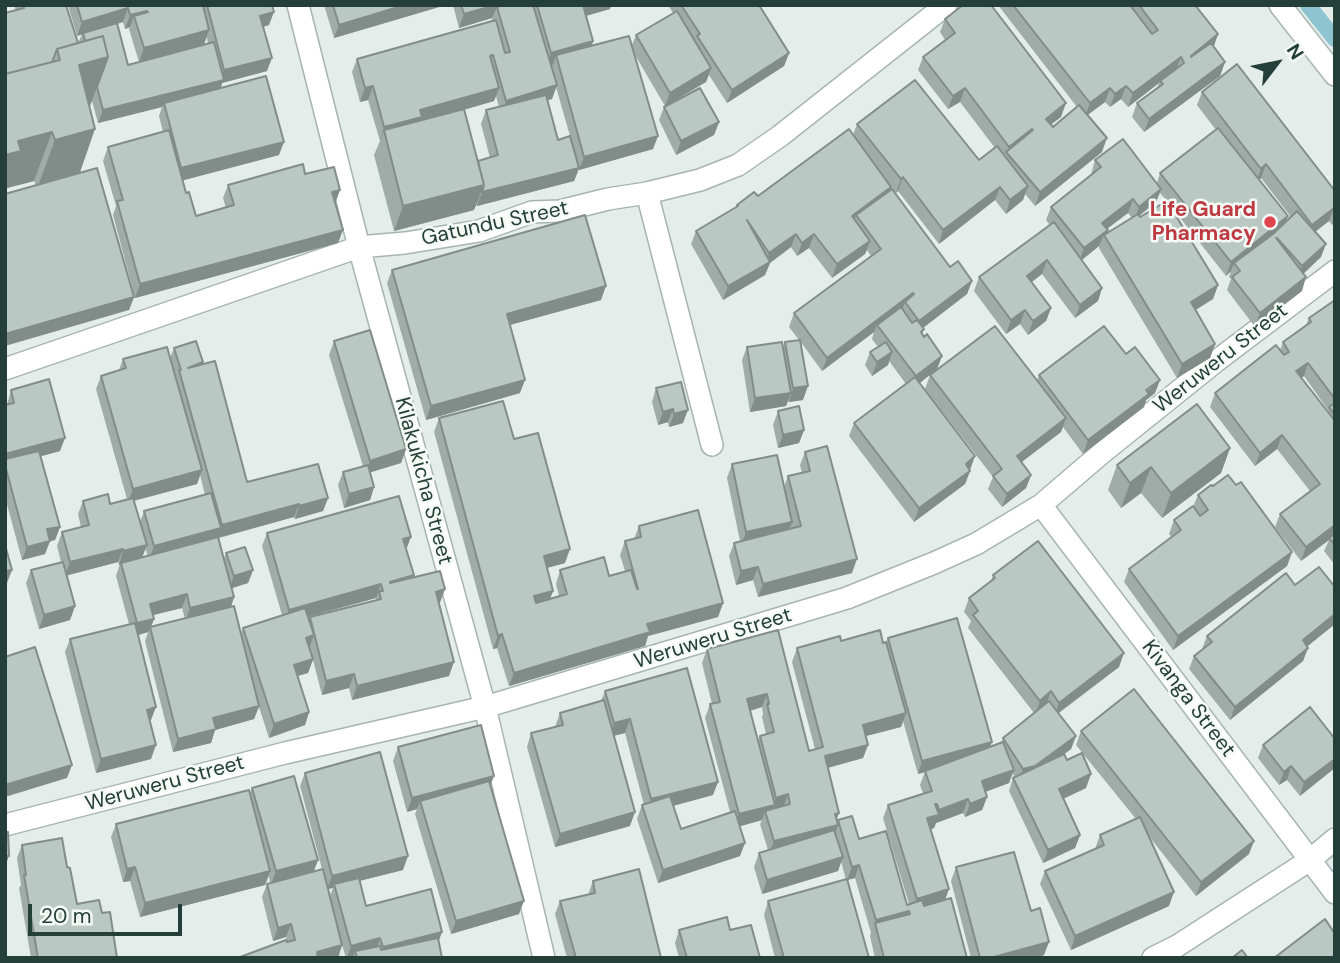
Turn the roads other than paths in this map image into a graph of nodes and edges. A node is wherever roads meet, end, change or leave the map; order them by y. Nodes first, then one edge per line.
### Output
1 (298, 5) edge
2 (946, 5) edge
3 (1280, 5) edge
4 (1335, 75) edge
5 (647, 193) junction
6 (359, 247) junction
7 (1335, 271) edge
8 (5, 369) edge
9 (712, 445) dead end
10 (1041, 505) junction
11 (485, 708) junction
12 (5, 825) edge
13 (1335, 839) edge
14 (1310, 860) junction
15 (1335, 893) edge
16 (544, 958) edge
17 (1153, 958) edge

1 - 6 street, Kilakukicha Street
2 - 5 street, Gatundu Street
3 - 4 street
5 - 6 street, Gatundu Street
5 - 9 street
6 - 8 street, Gatundu Street
6 - 11 street, Kilakukicha Street
7 - 10 street, Weruweru Street
10 - 11 street, Weruweru Street
10 - 14 street, Kivanga Street
11 - 12 street, Weruweru Street
11 - 16 street, Kilakukicha Street
13 - 14 street
14 - 15 street, Kivanga Street
14 - 17 street

